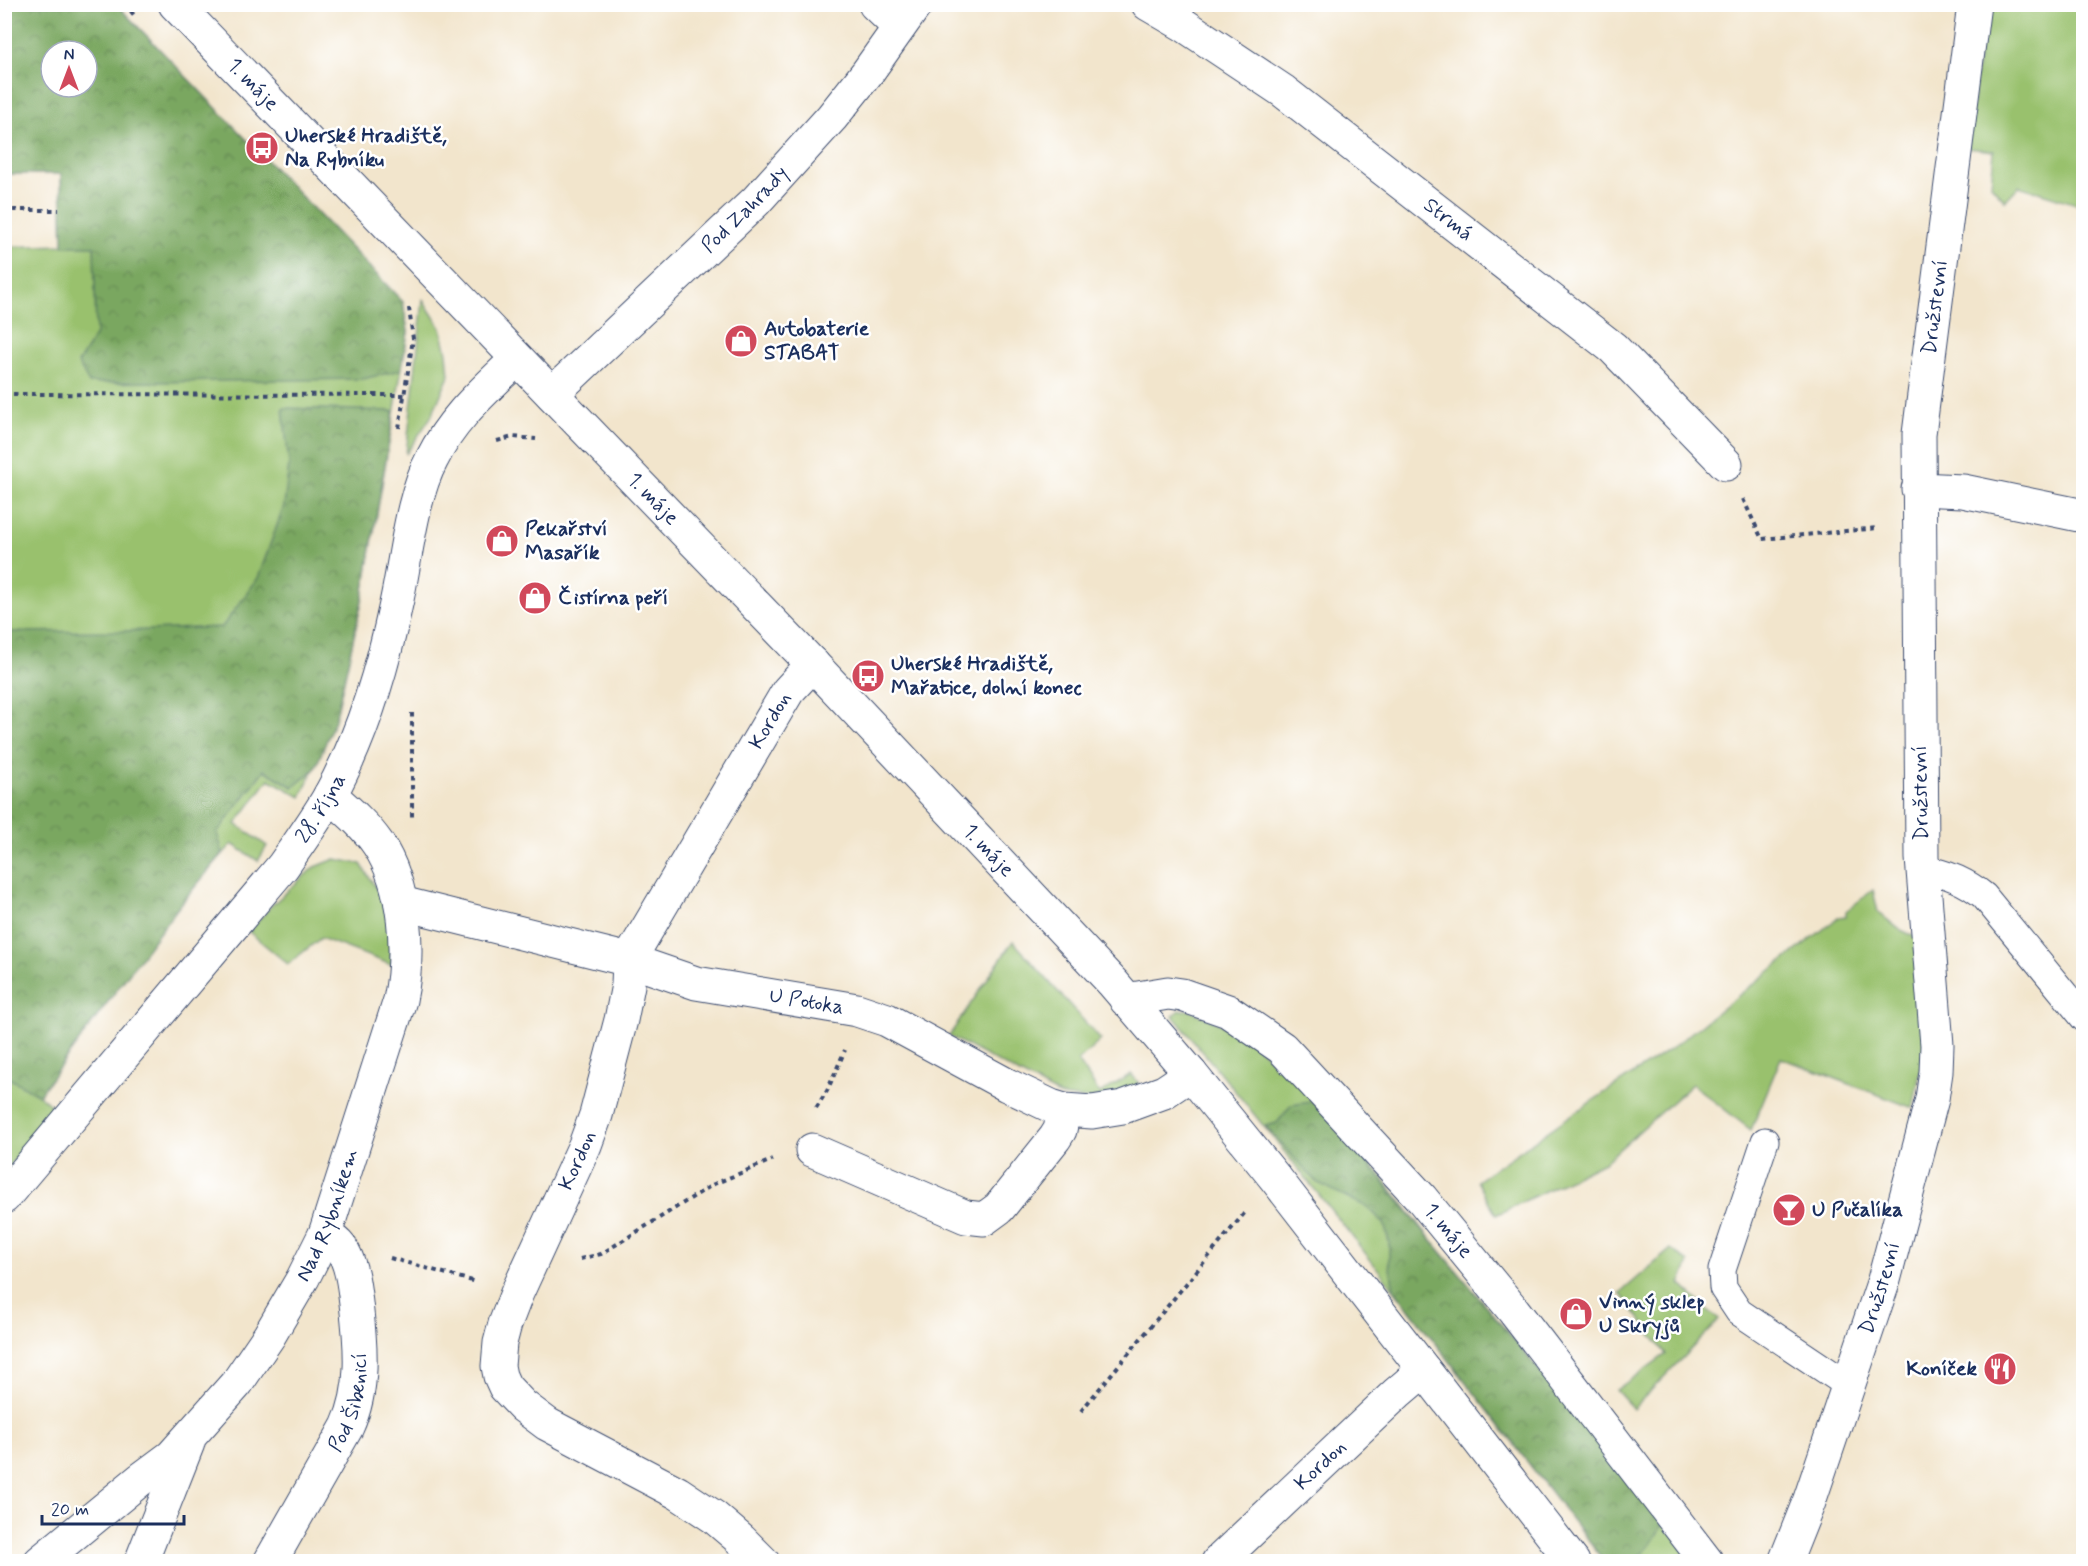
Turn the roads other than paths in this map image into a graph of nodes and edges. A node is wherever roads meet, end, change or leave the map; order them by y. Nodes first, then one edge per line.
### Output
1 (174, 4) edge
2 (875, 4) edge
3 (1148, 4) edge
4 (1974, 4) edge
5 (907, 16) edge
6 (517, 360) junction
7 (552, 394) junction
8 (1726, 464) dead end
9 (1918, 489) junction
10 (2084, 516) edge
11 (813, 664) junction
12 (330, 795) junction
13 (1923, 869) junction
14 (399, 896) junction
15 (629, 960) junction
16 (1126, 1000) junction
17 (2084, 1018) edge
18 (1191, 1074) junction
19 (1064, 1110) junction
20 (1765, 1141) dead end
21 (812, 1150) road end
22 (4, 1197) edge
23 (332, 1239) junction
24 (1424, 1370) junction
25 (1848, 1385) junction
26 (190, 1437) junction
27 (40, 1562) edge
28 (141, 1562) edge
29 (270, 1562) edge
30 (763, 1562) edge
31 (1218, 1562) edge
32 (1573, 1562) edge
33 (1707, 1562) edge
34 (1785, 1562) edge

1 - 6 street, 1. máje
2 - 5 street
3 - 8 street, Strmá
4 - 9 street, Družstevní
5 - 7 street, Pod Zahrady
6 - 7 street, 1. máje
6 - 12 street, 28. října
7 - 11 street, 1. máje
9 - 10 street
9 - 13 street, Družstevní
11 - 15 street, Kordon
11 - 16 street, 1. máje
12 - 14 street, Nad Rybníkem
12 - 22 street, 28. října
13 - 17 lane
13 - 25 street, Družstevní
14 - 15 street, U Potoka
14 - 23 street, Nad Rybníkem
15 - 19 street, U Potoka
15 - 30 street, Kordon
16 - 18 street, 1. máje
16 - 33 street, 1. máje
18 - 19 street, U Potoka
18 - 24 street, 1. máje
19 - 21 street
20 - 25 lane
23 - 26 street, Nad Rybníkem
23 - 29 street, Pod Šibenicí
24 - 31 street, Kordon
24 - 32 street, 1. máje
25 - 34 street, Družstevní
26 - 27 street, Nad Rybníkem
26 - 28 street

